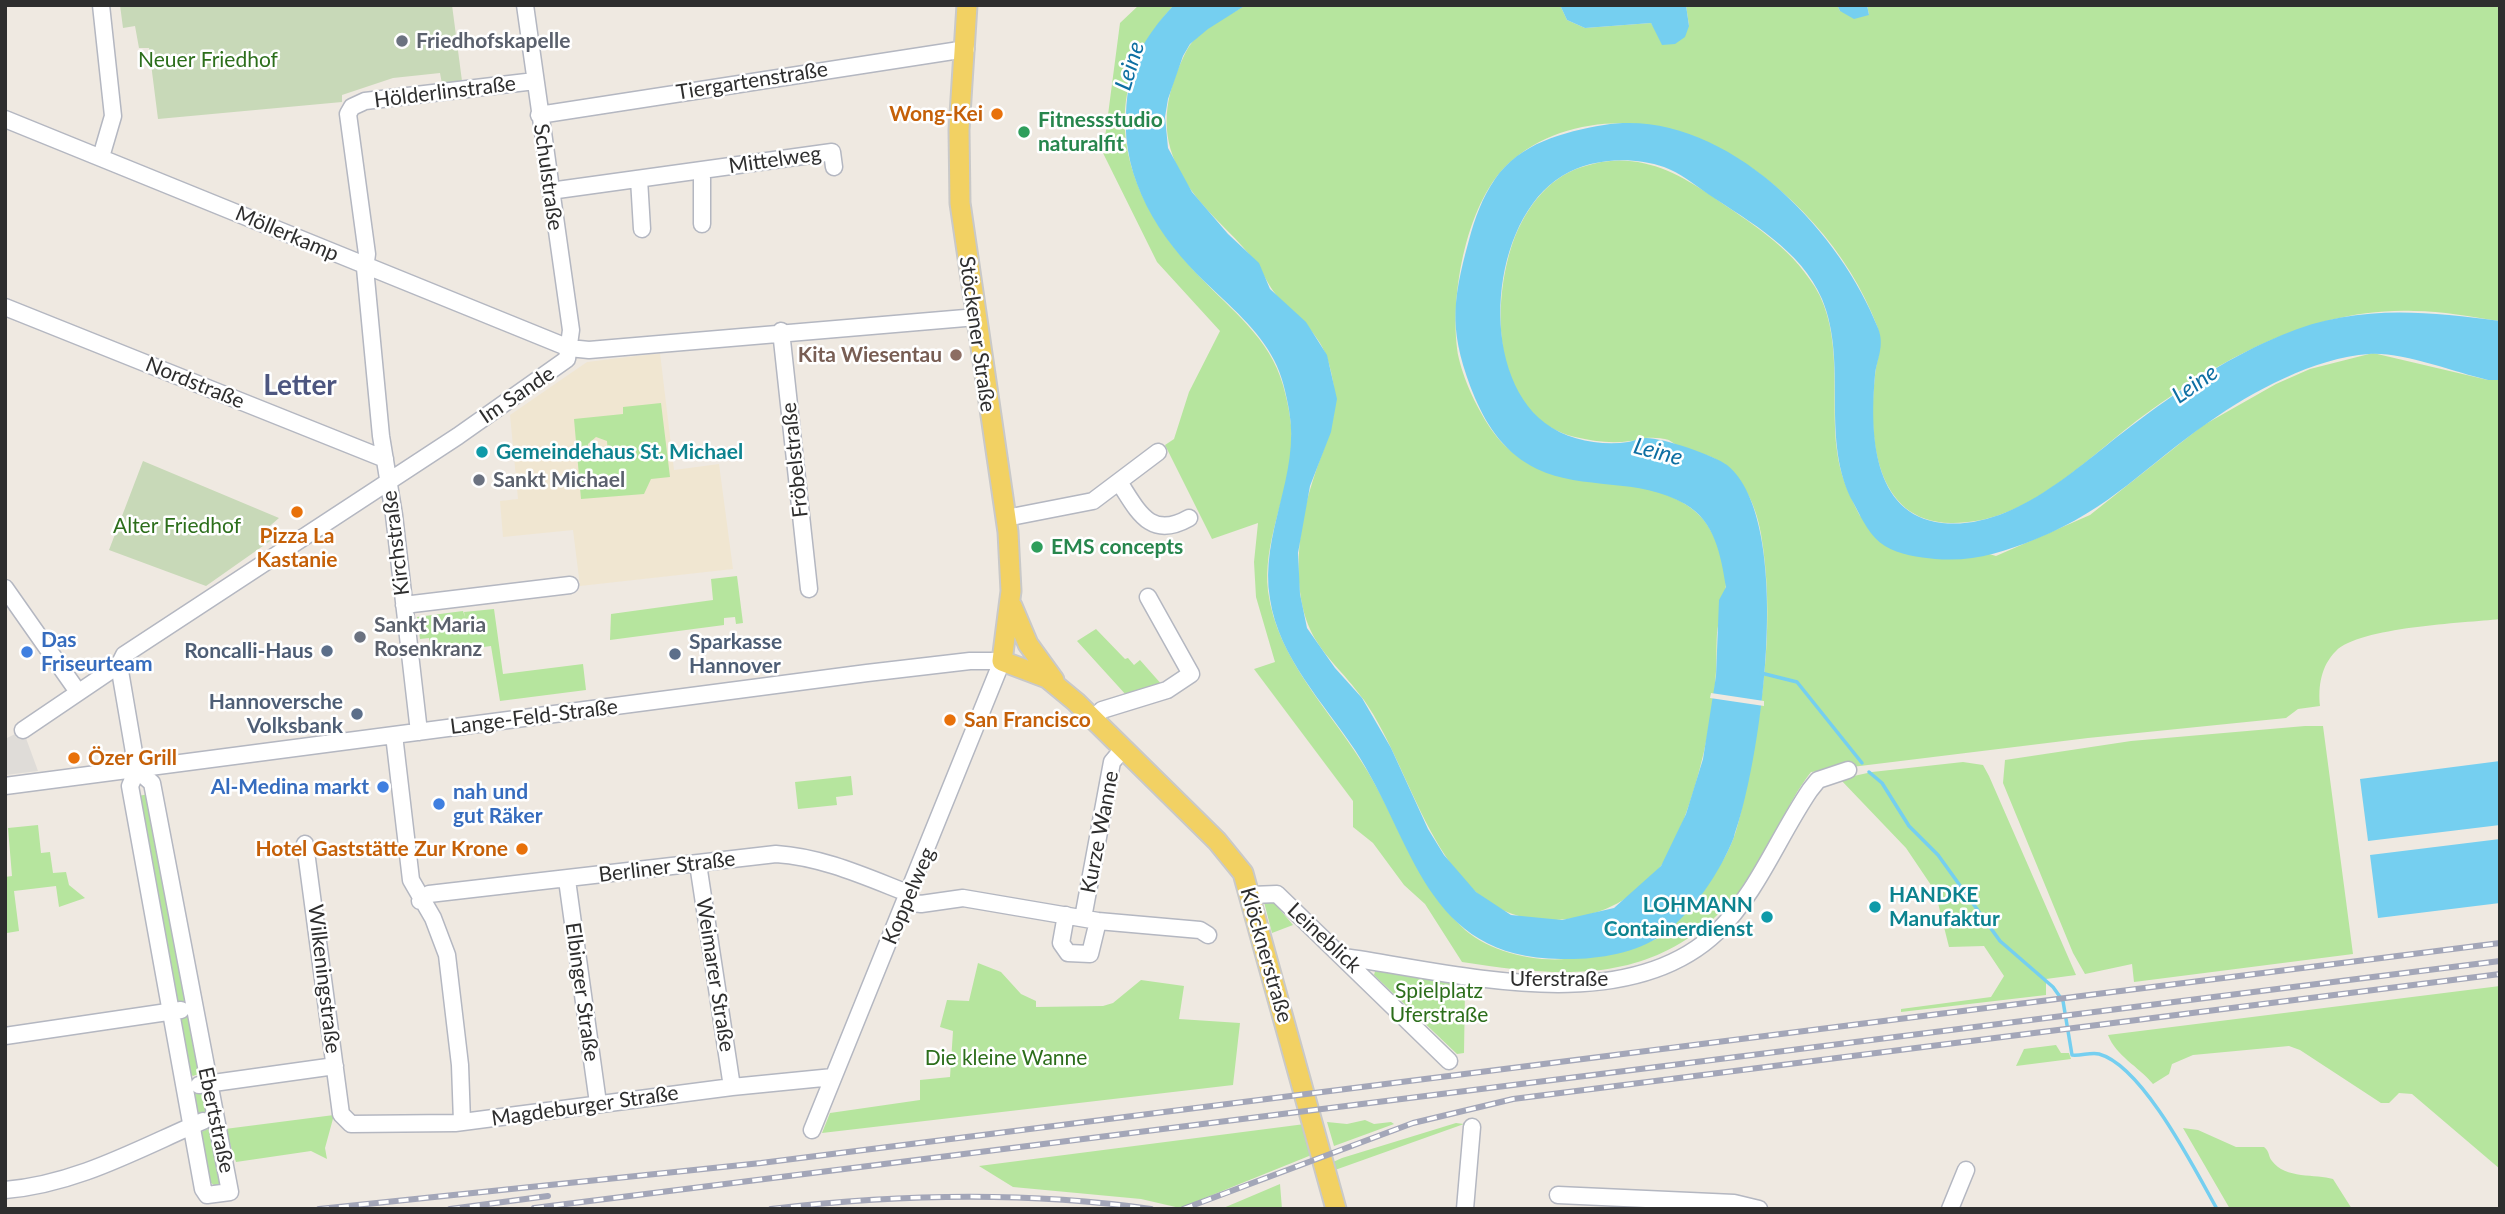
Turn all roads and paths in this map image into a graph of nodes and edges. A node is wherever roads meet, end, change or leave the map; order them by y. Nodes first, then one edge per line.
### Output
1 (101, 5) edge
2 (526, 5) edge
3 (967, 5) edge
4 (966, 49) junction
5 (535, 81) junction
6 (539, 115) junction
7 (5, 119) edge
8 (101, 156) junction
9 (834, 167) dead end
10 (702, 170) junction
11 (639, 179) junction
12 (550, 191) junction
13 (702, 224) dead end
14 (642, 229) dead end
15 (365, 268) junction
16 (5, 307) edge
17 (977, 317) junction
18 (781, 331) junction
19 (569, 348) junction
20 (1158, 452) dead end
21 (385, 459) junction
22 (389, 479) junction
23 (1119, 482) junction
24 (1006, 518) junction
25 (1189, 518) dead end
26 (570, 585) dead end
27 (809, 589) dead end
28 (7, 592) edge
29 (1148, 597) dead end
30 (1011, 603) junction
31 (404, 605) junction
32 (1002, 661) junction
33 (119, 665) junction
34 (1059, 686) junction
35 (78, 692) junction
36 (1094, 718) junction
37 (23, 730) dead end
38 (419, 732) junction
39 (394, 735) junction
40 (1123, 749) junction
41 (1848, 770) dead end
42 (136, 771) junction
43 (5, 786) edge
44 (305, 844) dead end
45 (698, 864) junction
46 (567, 880) junction
47 (1251, 895) junction
48 (908, 898) junction
49 (421, 901) junction
50 (1066, 915) junction
51 (1091, 920) junction
52 (1208, 935) dead end
53 (1344, 957) junction
54 (194, 1008) junction
55 (172, 1012) junction
56 (5, 1036) edge
57 (1449, 1060) dead end
58 (335, 1066) junction
59 (833, 1077) junction
60 (208, 1084) junction
61 (186, 1086) junction
62 (732, 1087) junction
63 (598, 1103) junction
64 (341, 1114) joint
65 (215, 1116) junction
66 (462, 1122) junction
67 (193, 1125) junction
68 (1472, 1126) dead end
69 (812, 1129) dead end
70 (1966, 1170) dead end
71 (5, 1189) edge
72 (1558, 1195) dead end
73 (1635, 1203) edge
74 (1336, 1209) edge
75 (1465, 1209) edge
76 (1759, 1209) edge
77 (1950, 1209) edge

1 - 8 street
2 - 5 street, Schulstraße
3 - 4 main road, Stöckener Straße
4 - 6 street, Tiergartenstraße
4 - 17 main road, Stöckener Straße
5 - 6 street, Schulstraße
5 - 15 street, Hölderlinstraße
6 - 12 street, Schulstraße
7 - 8 street, Möllerkamp
8 - 15 street, Möllerkamp
9 - 10 street, Mittelweg
10 - 11 street, Mittelweg
10 - 13 street, Mittelweg
11 - 12 street, Mittelweg
11 - 14 street
12 - 19 street, Schulstraße
15 - 19 street, Möllerkamp
15 - 21 street, Kirchstraße
16 - 21 street, Nordstraße
17 - 18 street, Im Sande
17 - 24 main road, Stöckener Straße
18 - 19 street, Im Sande
18 - 27 street, Fröbelstraße
19 - 22 street, Im Sande
20 - 23 street
21 - 22 street, Kirchstraße
22 - 31 street, Kirchstraße
22 - 33 street, Im Sande
23 - 24 street
23 - 25 street
24 - 30 main road, Stöckener Straße
26 - 31 street
28 - 35 street
29 - 36 street
30 - 32 main road, Stöckener Straße
30 - 34 main road
31 - 38 street, Kirchstraße
32 - 34 main road, Lange-Feld-Straße
32 - 38 street, Lange-Feld-Straße
32 - 48 street, Koppelweg
33 - 35 street, Im Sande
33 - 42 street, Ebertstraße
34 - 36 main road, Klöcknerstraße
35 - 37 street, Im Sande
36 - 40 main road, Klöcknerstraße
38 - 39 street, Lange-Feld-Straße
39 - 42 street, Lange-Feld-Straße
39 - 49 street
40 - 47 main road, Klöcknerstraße
40 - 51 street, Kurze Wanne
41 - 53 street, Uferstraße
42 - 43 street, Lange-Feld-Straße
42 - 54 street, Ebertstraße
42 - 55 street, Ebertstraße
44 - 58 street, Wilkeningstraße
45 - 46 street, Berliner Straße
45 - 48 street, Berliner Straße
45 - 62 street, Weimarer Straße
46 - 49 street, Berliner Straße
46 - 63 street, Elbinger Straße
47 - 53 street, Leineblick
47 - 74 main road, Klöcknerstraße
48 - 50 street
48 - 59 street, Koppelweg
49 - 66 street
50 - 51 street
50 - 51 street, Kurze Wanne
51 - 52 street
53 - 57 street, Leineblick
54 - 55 street
54 - 60 street, Ebertstraße
55 - 56 street
55 - 61 street, Ebertstraße
58 - 60 street
58 - 64 street, Wilkeningstraße
59 - 62 street, Magdeburger Straße
59 - 69 street, Koppelweg
60 - 61 street
60 - 65 street, Ebertstraße
61 - 67 street, Ebertstraße
62 - 63 street, Magdeburger Straße
63 - 66 street, Magdeburger Straße
64 - 66 street, Magdeburger Straße
65 - 67 street
65 - 67 street, Ebertstraße
67 - 71 street
68 - 75 street
70 - 77 street
72 - 73 street
73 - 76 street

